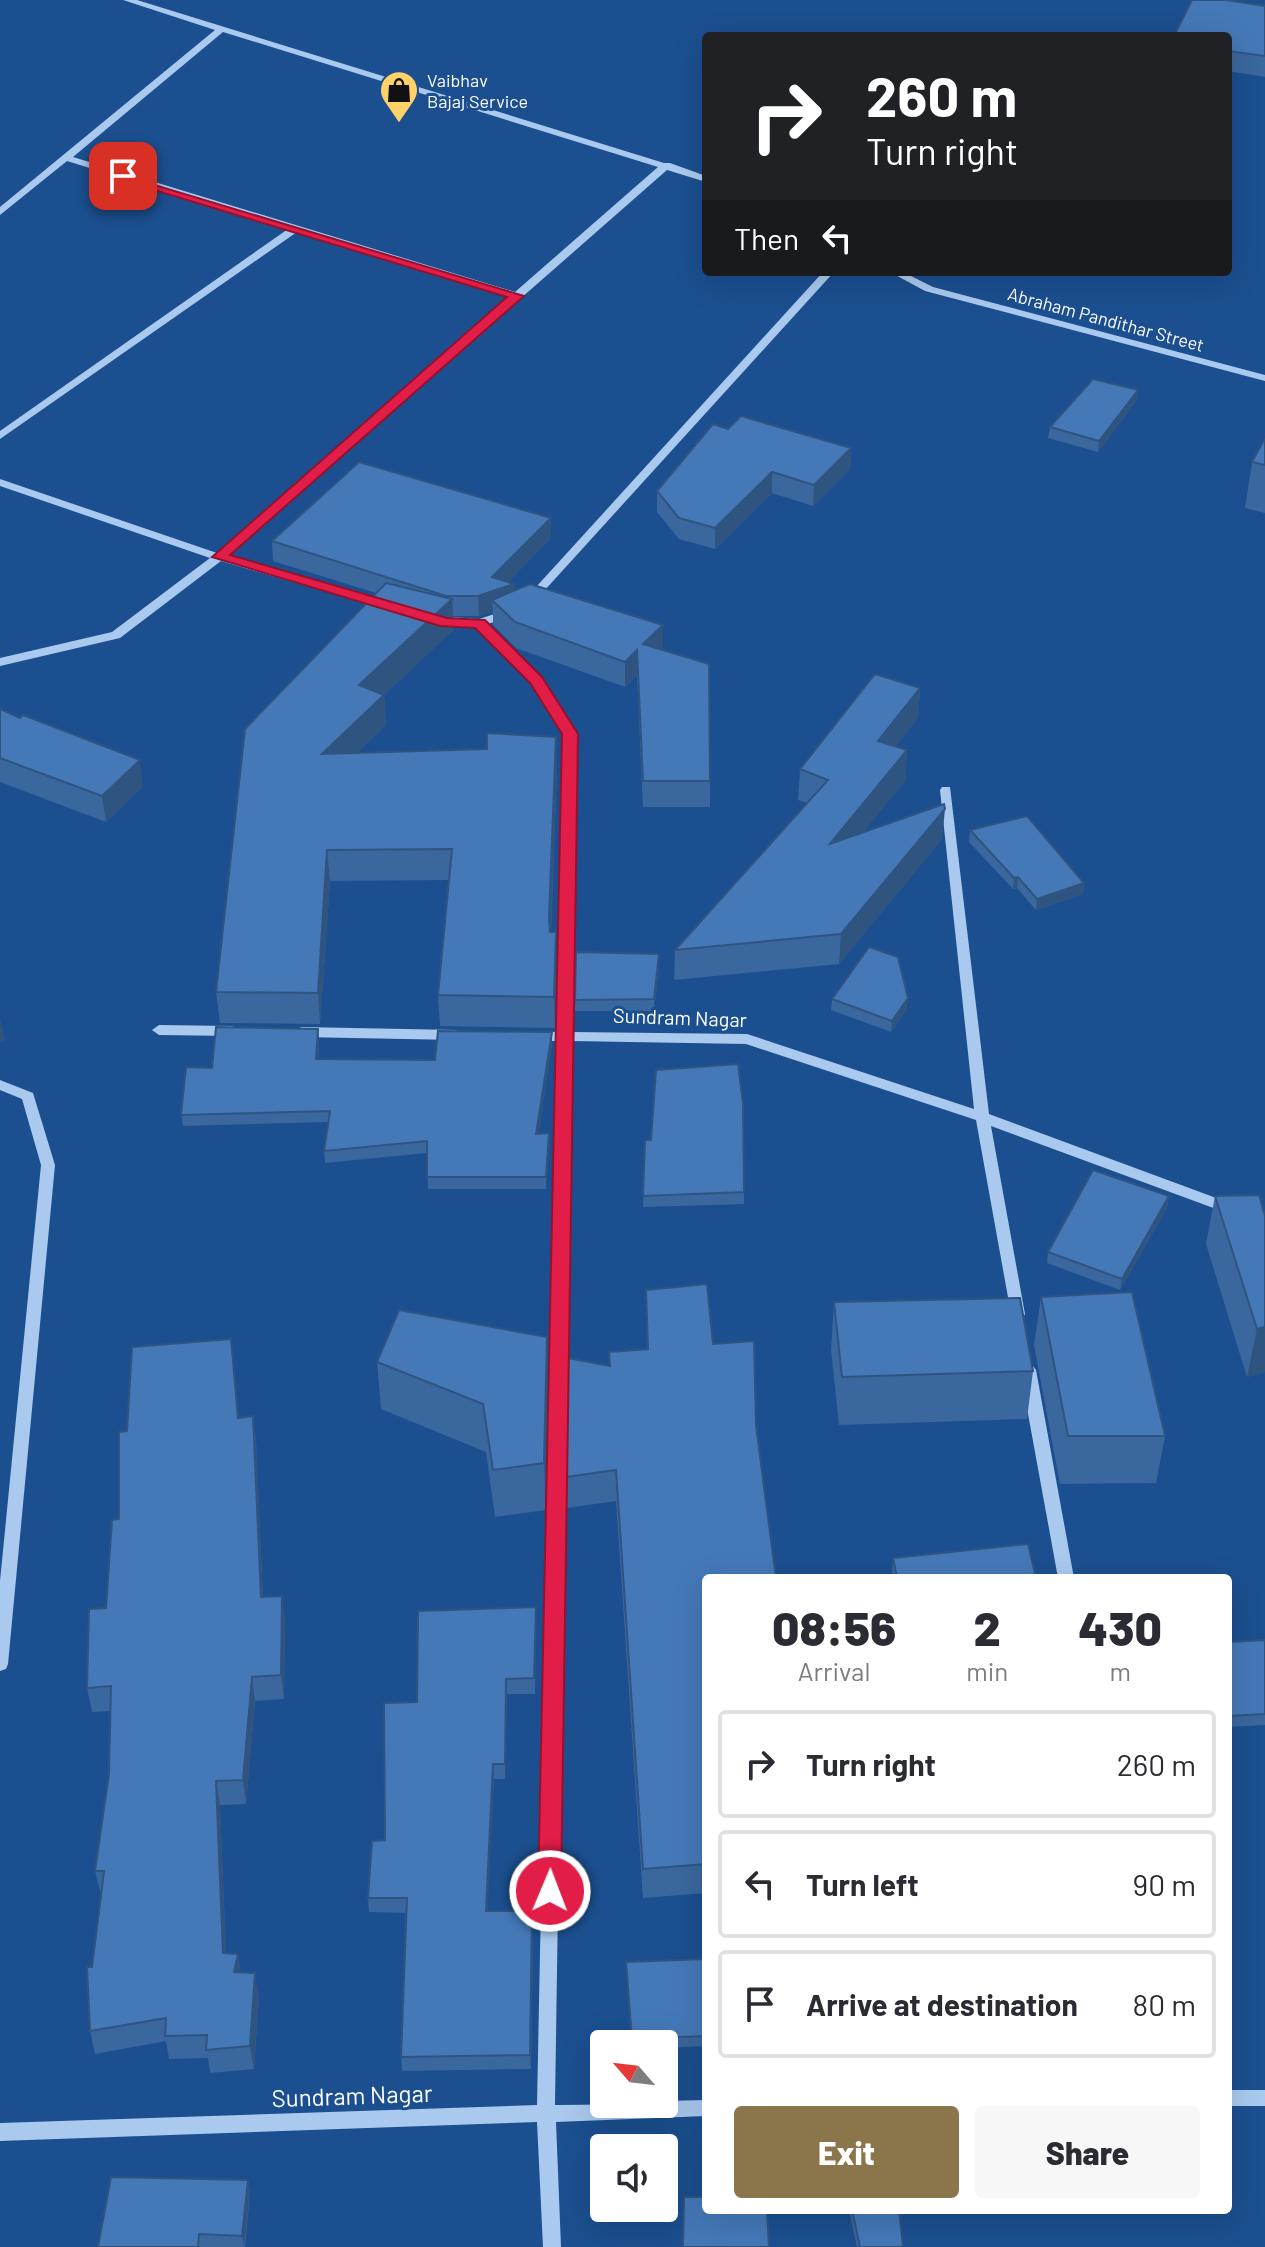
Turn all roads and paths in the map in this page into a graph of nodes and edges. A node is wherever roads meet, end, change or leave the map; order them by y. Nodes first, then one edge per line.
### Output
1 (128, 0) edge
2 (223, 28) junction
3 (66, 158) junction
4 (667, 165) junction
5 (702, 178) edge
6 (0, 212) edge
7 (293, 230) junction
8 (825, 276) edge
9 (903, 276) edge
10 (517, 296) junction
11 (1265, 378) edge
12 (0, 436) edge
13 (0, 482) edge
14 (219, 557) junction
15 (400, 610) edge
16 (431, 618) edge
17 (480, 623) junction
18 (0, 662) edge
19 (946, 790) dead end
20 (159, 1030) dead end
21 (253, 1032) edge
22 (284, 1032) edge
23 (471, 1035) edge
24 (517, 1035) edge
25 (564, 1036) junction
26 (0, 1085) edge
27 (982, 1117) junction
28 (1265, 1222) edge
29 (1065, 1574) edge
30 (0, 1664) edge
31 (1232, 2098) edge
32 (1265, 2098) edge
33 (702, 2108) edge
34 (546, 2112) junction
35 (0, 2132) edge
36 (552, 2247) edge

1 - 2 street
2 - 3 street
2 - 4 street
3 - 6 street
3 - 7 street
4 - 5 street
4 - 10 street
7 - 10 street
7 - 12 street
8 - 17 street
9 - 11 street, Abraham Pandithar Street
10 - 14 street
13 - 14 street
14 - 15 street
14 - 18 street
16 - 17 street
17 - 25 street
19 - 27 street
20 - 21 street
22 - 23 street
24 - 25 street, Sundram Nagar
25 - 27 street, Sundram Nagar
25 - 34 street
26 - 30 street
27 - 28 street, Sundram Nagar
27 - 29 street
31 - 32 street
33 - 34 street, Sundram Nagar
34 - 35 street, Sundram Nagar
34 - 36 street

